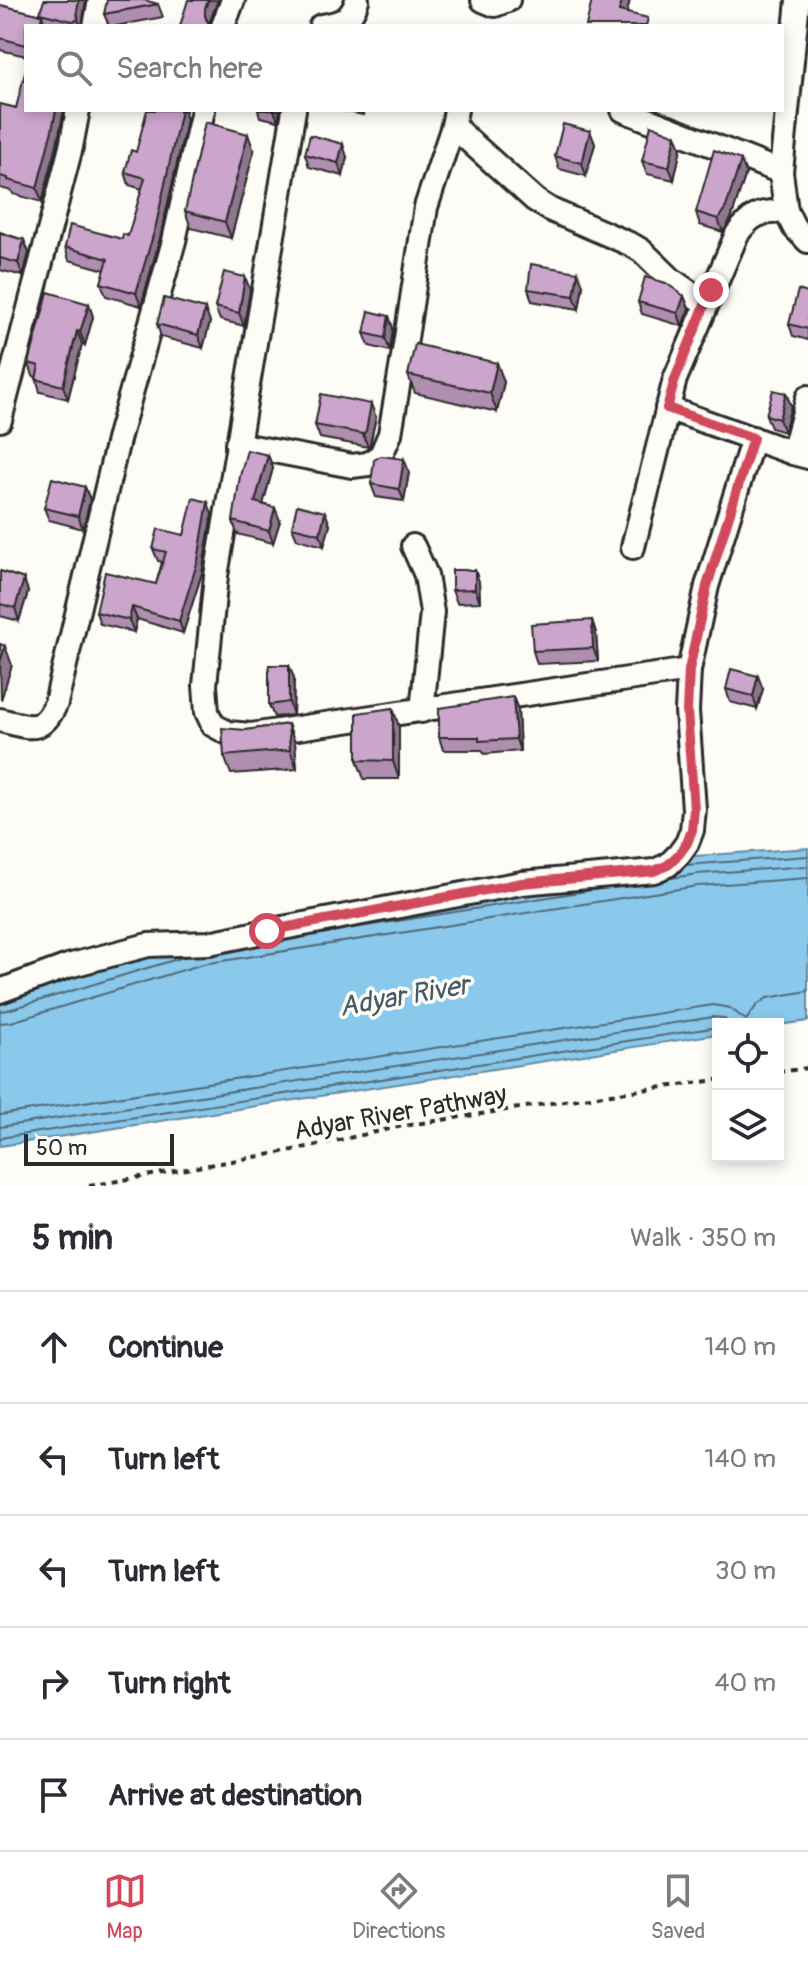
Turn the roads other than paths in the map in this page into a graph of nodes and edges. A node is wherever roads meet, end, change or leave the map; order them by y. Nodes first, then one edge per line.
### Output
1 (100, 0) edge
2 (233, 0) edge
3 (357, 0) edge
4 (798, 0) edge
5 (495, 2) edge
6 (95, 24) edge
7 (224, 24) edge
8 (331, 24) edge
9 (486, 24) edge
10 (78, 112) edge
11 (203, 112) edge
12 (294, 112) edge
13 (629, 112) edge
14 (455, 118) edge
15 (781, 172) junction
16 (786, 211) junction
17 (808, 241) edge
18 (706, 304) junction
19 (808, 397) edge
20 (667, 408) junction
21 (0, 420) edge
22 (753, 438) junction
23 (237, 444) junction
24 (800, 455) edge
25 (413, 546) dead end
26 (633, 547) dead end
27 (689, 670) junction
28 (422, 711) junction
29 (0, 720) edge
30 (0, 991) edge

1 - 6 street
2 - 7 street
3 - 8 street
4 - 15 street
5 - 9 street
10 - 21 street
11 - 29 street
12 - 23 street
13 - 15 street
14 - 18 street
14 - 23 street
15 - 16 street
16 - 17 street
16 - 18 street
18 - 20 street
19 - 24 street
20 - 22 street
20 - 26 street
22 - 24 street
22 - 27 street
23 - 28 street
25 - 28 street
27 - 28 street
27 - 30 street

